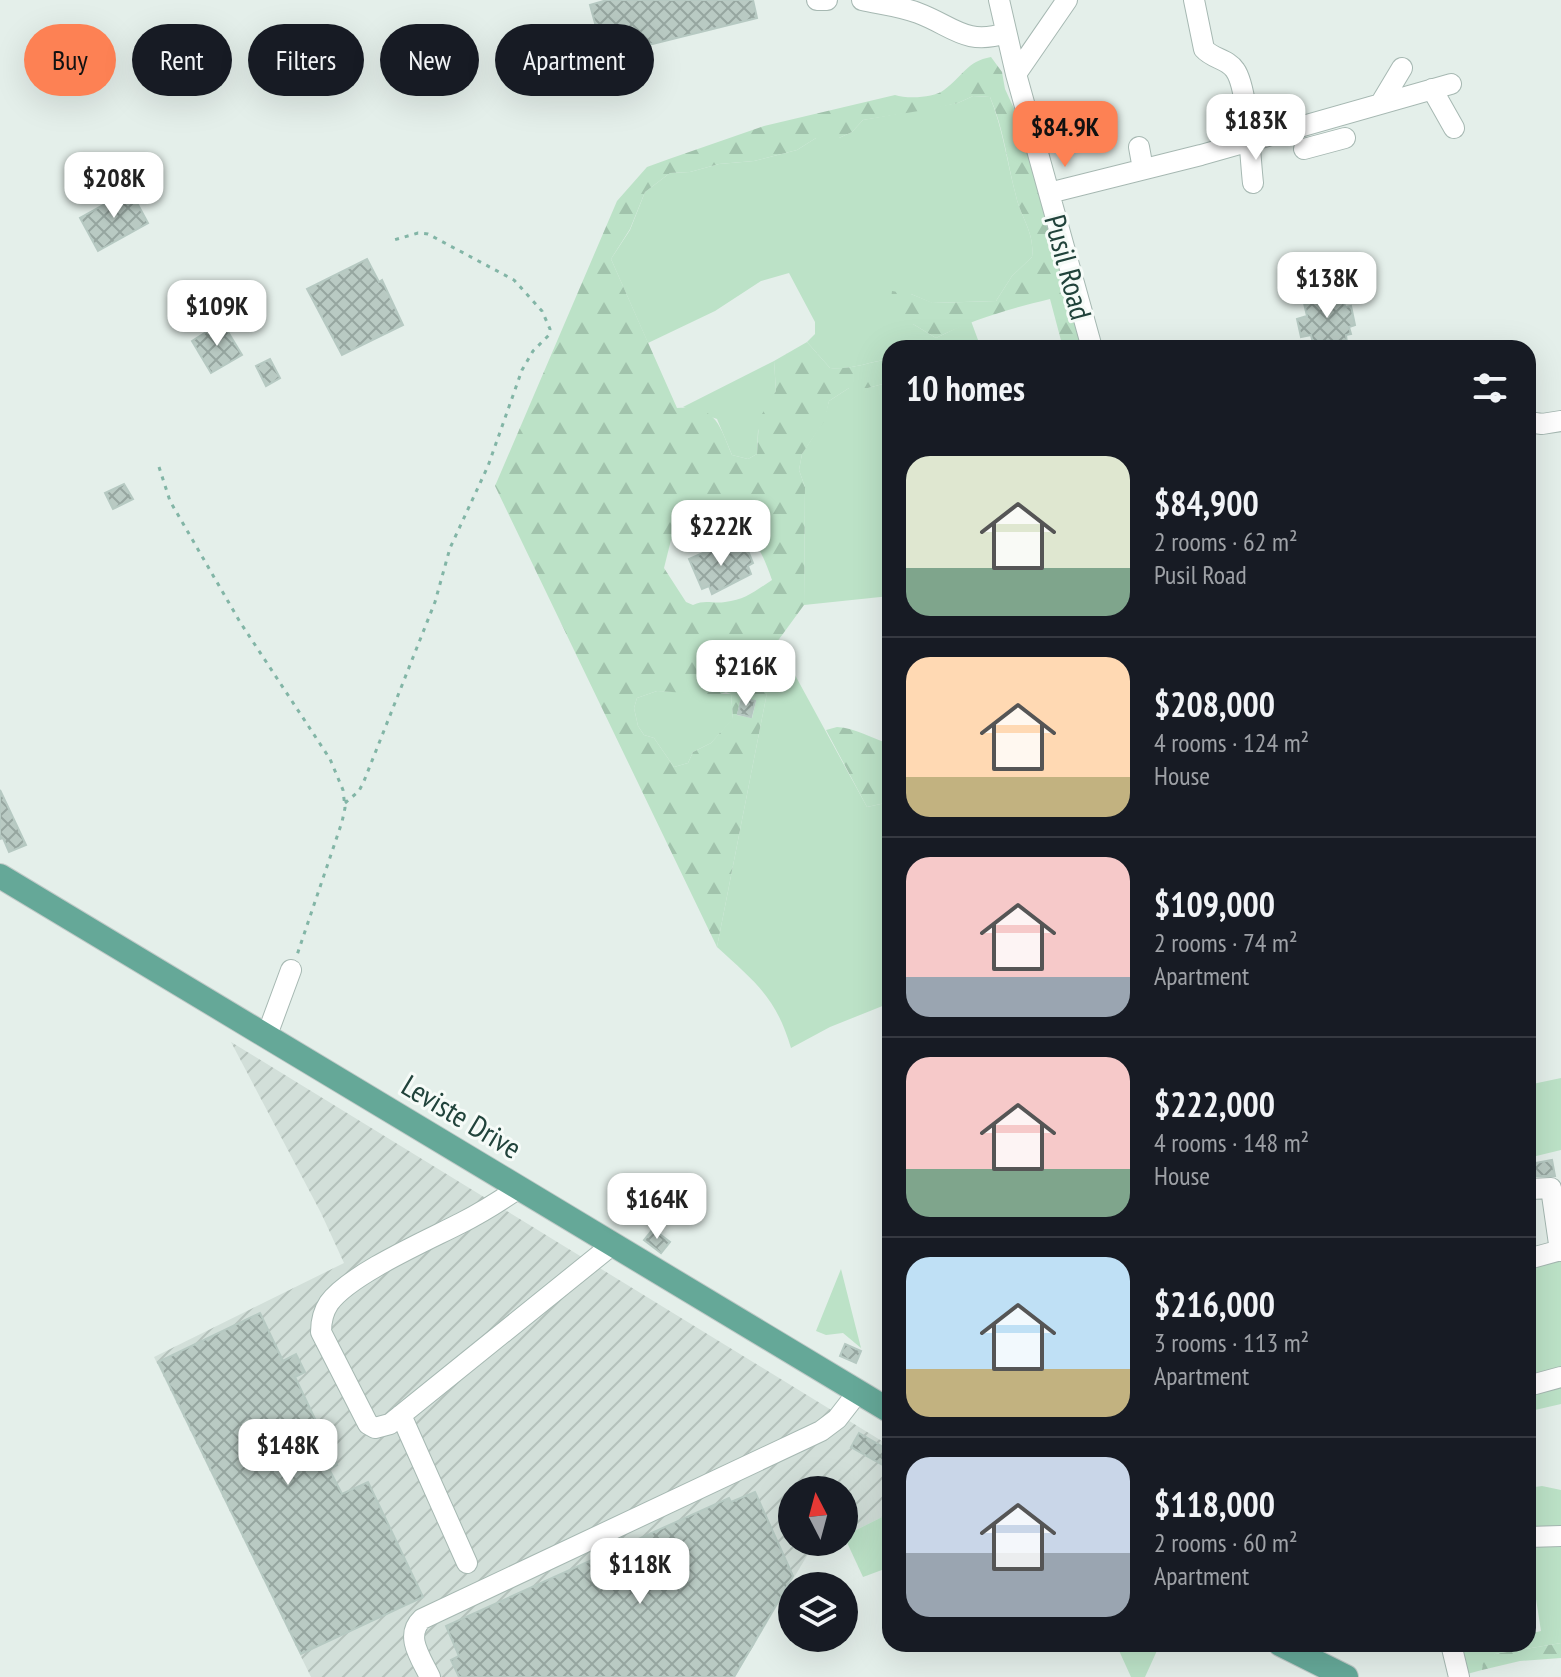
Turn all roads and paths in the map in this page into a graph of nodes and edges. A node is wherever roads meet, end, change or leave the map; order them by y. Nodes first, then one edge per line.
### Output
1 (817, 0) edge
2 (827, 0) edge
3 (862, 0) edge
4 (999, 0) edge
5 (1067, 0) edge
6 (1194, 0) edge
7 (1006, 33) junction
8 (1402, 68) dead end
9 (1016, 74) junction
10 (1381, 103) junction
11 (1314, 122) junction
12 (1454, 128) dead end
13 (1248, 141) junction
14 (1139, 147) dead end
15 (1304, 149) dead end
16 (1143, 169) junction
17 (1253, 183) dead end
18 (1049, 193) junction
19 (394, 240) dead end
20 (1090, 340) edge
21 (1561, 421) edge
22 (1536, 423) edge
23 (159, 467) dead end
24 (345, 803) junction
25 (0, 876) edge
26 (291, 970) joint
27 (267, 1035) junction
28 (519, 1188) junction
29 (1536, 1189) edge
30 (612, 1245) junction
31 (1560, 1250) edge
32 (1536, 1257) edge
33 (1561, 1377) edge
34 (1536, 1384) edge
35 (858, 1392) junction
36 (882, 1406) edge
37 (401, 1415) junction
38 (1561, 1536) edge
39 (1536, 1537) edge
40 (467, 1563) dead end
41 (1296, 1652) edge
42 (1453, 1652) edge
43 (430, 1677) edge
44 (1346, 1677) edge
45 (1459, 1677) edge

1 - 2 street
3 - 7 street
4 - 7 street, Pusil Road
5 - 9 street
6 - 13 street
7 - 9 street, Pusil Road
8 - 10 street
9 - 18 street, Pusil Road
10 - 11 street
10 - 12 street
11 - 13 street
11 - 15 street
13 - 16 street
13 - 17 street
14 - 16 street
16 - 18 street
18 - 20 street, Pusil Road
19 - 24 path
21 - 22 street
23 - 24 path
24 - 26 path
25 - 27 main road, Leviste Drive
26 - 27 street
27 - 28 main road, Leviste Drive
28 - 30 main road, Leviste Drive
28 - 37 street
29 - 31 street
30 - 35 main road, Leviste Drive
30 - 37 street
31 - 32 street
33 - 34 street
35 - 36 main road, Leviste Drive
35 - 43 street
37 - 40 street
38 - 39 street
41 - 44 main road
42 - 45 street

